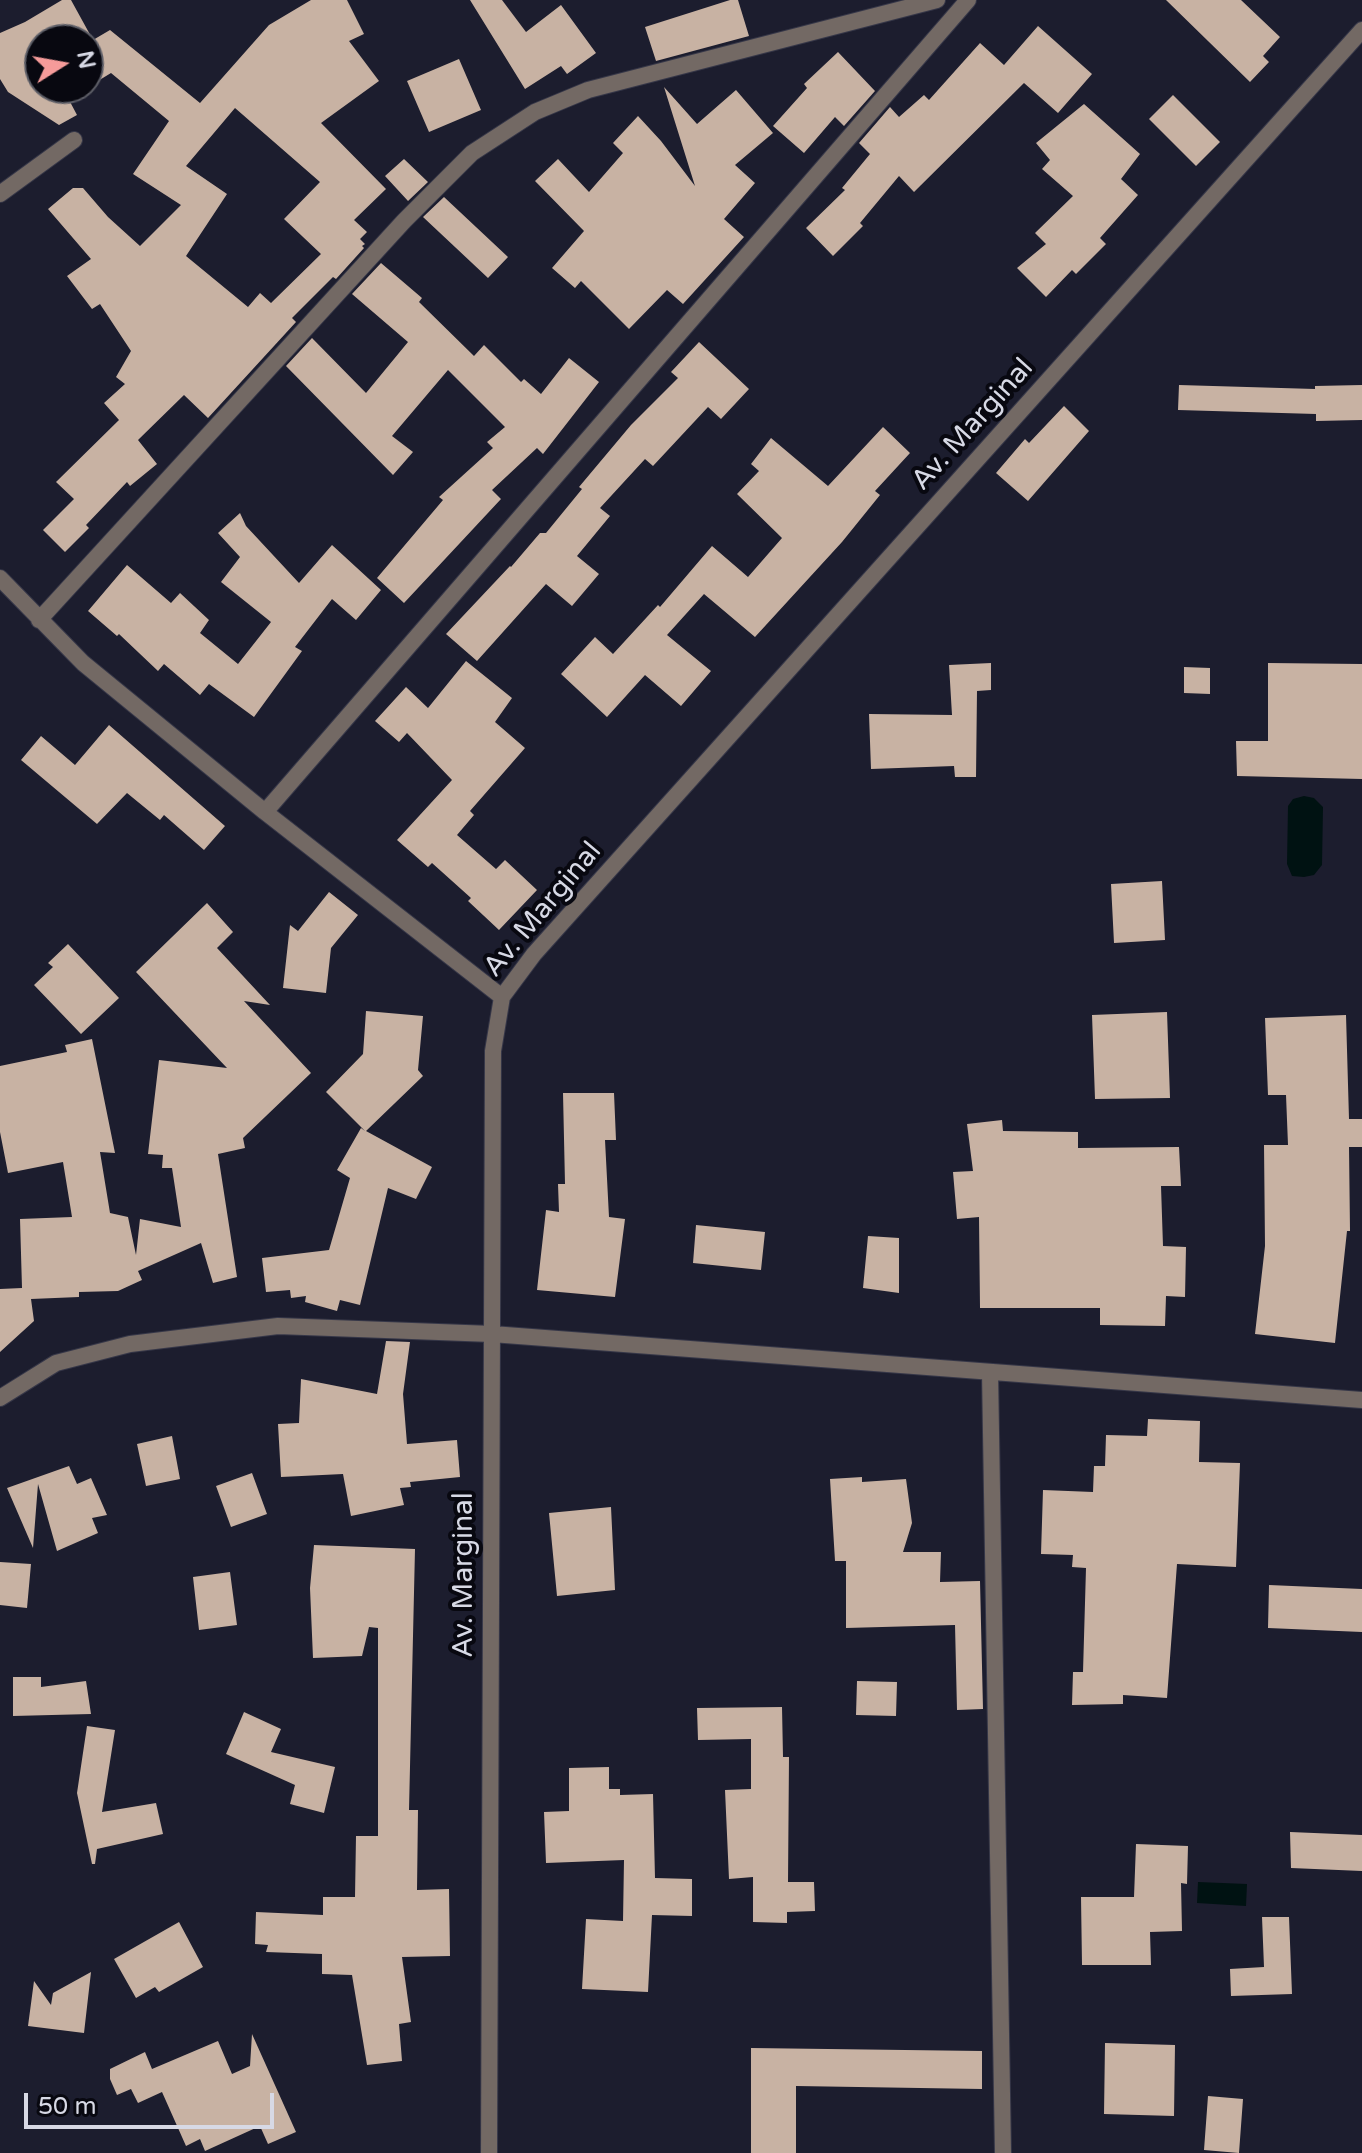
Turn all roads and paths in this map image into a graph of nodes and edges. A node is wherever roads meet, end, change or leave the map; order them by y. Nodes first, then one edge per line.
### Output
1 (937, 0) edge
2 (968, 0) edge
3 (1362, 30) edge
4 (74, 140) dead end
5 (0, 194) edge
6 (1, 581) edge
7 (39, 620) junction
8 (265, 812) junction
9 (502, 997) junction
10 (492, 1334) junction
11 (990, 1372) junction
12 (0, 1398) edge
13 (1362, 1400) edge
14 (489, 2153) edge
15 (1003, 2153) edge

1 - 7 street
2 - 8 street
3 - 9 street, Av. Marginal
4 - 5 street
6 - 7 street
7 - 8 street
8 - 9 street
9 - 10 street, Av. Marginal
10 - 11 street
10 - 12 street
10 - 14 street, Av. Marginal
11 - 13 street
11 - 15 street

